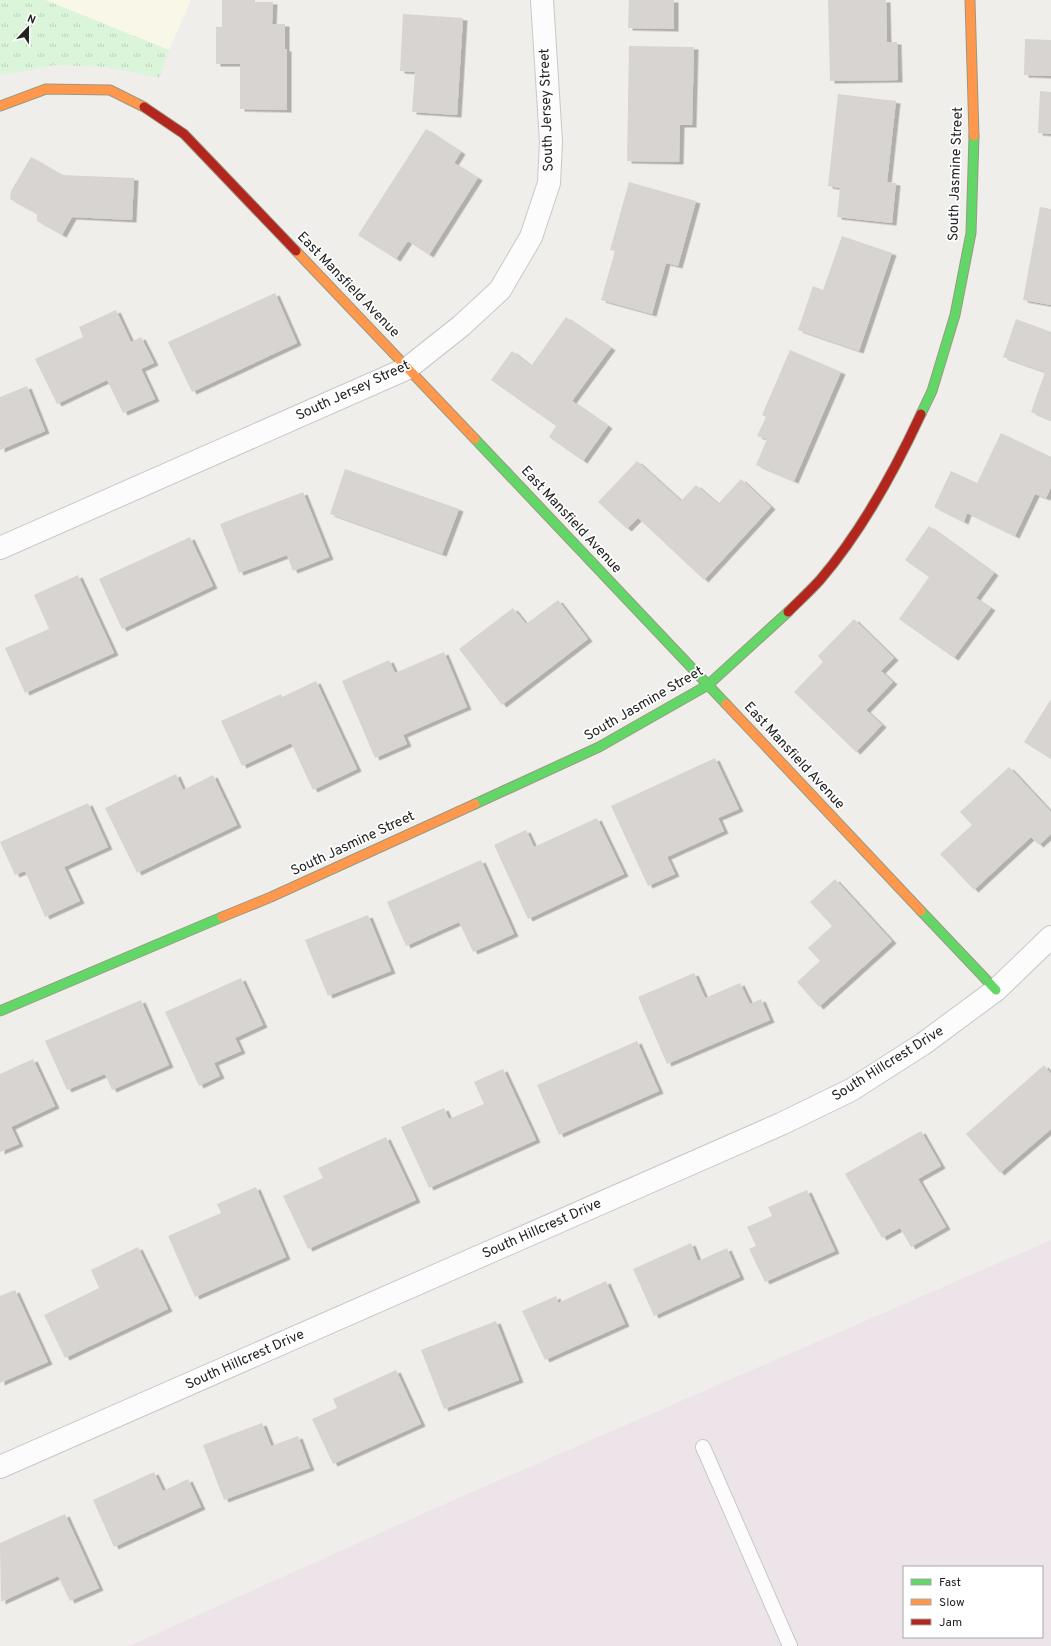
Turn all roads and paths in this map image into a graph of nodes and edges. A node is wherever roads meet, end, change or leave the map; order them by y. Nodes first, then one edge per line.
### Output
1 (542, 0) edge
2 (970, 0) edge
3 (0, 106) edge
4 (408, 368) junction
5 (0, 548) edge
6 (708, 685) junction
7 (1051, 937) edge
8 (996, 990) junction
9 (0, 1011) edge
10 (703, 1447) dead end
11 (0, 1467) edge
12 (790, 1646) edge

1 - 4 street, South Jersey Street
2 - 6 street, South Jasmine Street
3 - 4 street, East Mansfield Avenue
4 - 5 street, South Jersey Street
4 - 6 street, East Mansfield Avenue
6 - 8 street, East Mansfield Avenue
6 - 9 street, South Jasmine Street
7 - 8 street, South Hillcrest Drive
8 - 11 street, South Hillcrest Drive
10 - 12 lane

